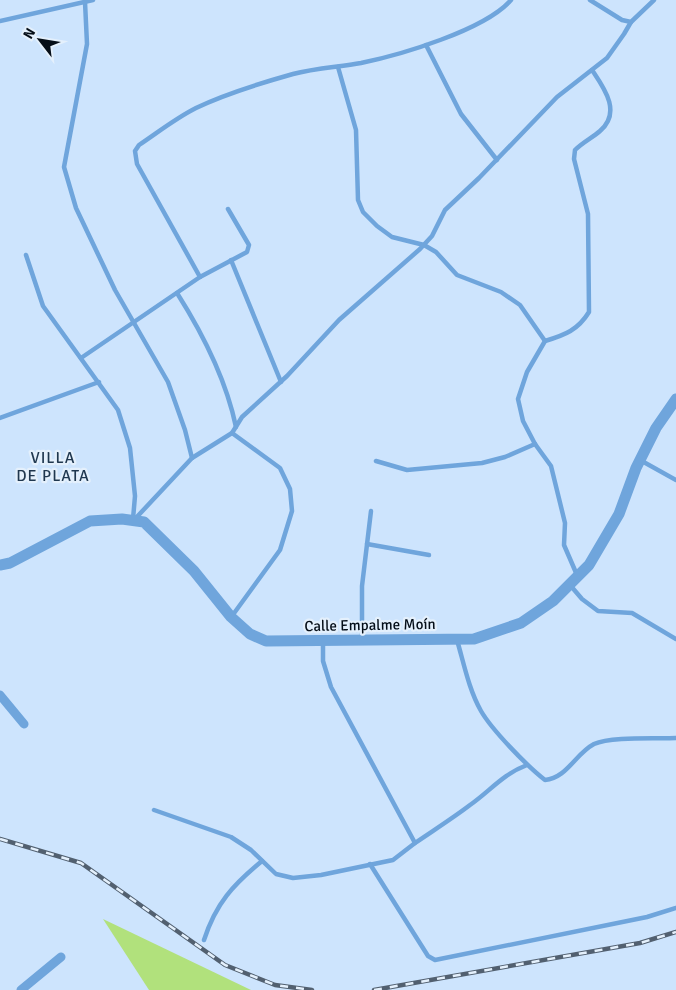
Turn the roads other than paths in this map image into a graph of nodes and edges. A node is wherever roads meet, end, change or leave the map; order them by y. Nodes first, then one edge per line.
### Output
1 (92, 0) edge
2 (510, 0) edge
3 (590, 0) edge
4 (654, 0) edge
5 (85, 2) junction
6 (0, 21) edge
7 (631, 22) junction
8 (426, 44) junction
9 (338, 66) junction
10 (592, 70) junction
11 (497, 160) junction
12 (228, 208) dead end
13 (424, 244) junction
14 (26, 255) dead end
15 (231, 260) junction
16 (200, 277) junction
17 (178, 293) junction
18 (134, 322) junction
19 (545, 341) junction
20 (81, 358) junction
21 (99, 382) junction
22 (281, 382) junction
23 (676, 399) edge
24 (0, 418) edge
25 (236, 427) junction
26 (232, 433) junction
27 (535, 444) junction
28 (192, 458) junction
29 (640, 460) junction
30 (376, 461) dead end
31 (676, 480) edge
32 (371, 511) dead end
33 (133, 521) junction
34 (367, 544) junction
35 (429, 555) dead end
36 (0, 565) edge
37 (574, 581) junction
38 (231, 617) junction
39 (676, 638) edge
40 (362, 639) junction
41 (456, 639) junction
42 (323, 640) junction
43 (0, 695) edge
44 (24, 724) dead end
45 (676, 738) edge
46 (527, 765) junction
47 (154, 810) dead end
48 (415, 843) junction
49 (262, 861) junction
50 (370, 864) junction
51 (676, 908) edge
52 (204, 940) dead end
53 (61, 956) dead end
54 (21, 990) edge

1 - 5 lane
2 - 8 lane
3 - 7 lane
4 - 7 lane
5 - 6 lane
5 - 18 lane
7 - 10 lane
8 - 9 lane
8 - 11 lane
9 - 13 lane
9 - 16 lane
10 - 11 lane
10 - 19 lane
11 - 13 lane
12 - 15 lane
13 - 19 lane
13 - 22 lane
14 - 20 lane
15 - 16 lane
15 - 22 lane
16 - 17 lane
17 - 18 lane
17 - 25 lane
18 - 20 lane
18 - 28 lane
19 - 27 lane
20 - 21 lane
21 - 24 lane
21 - 33 lane
22 - 25 lane
23 - 29 street, Calle Empalme Moín
25 - 26 lane
26 - 28 lane
26 - 38 lane
27 - 30 lane
27 - 37 lane
28 - 33 lane
29 - 31 lane
29 - 37 street, Calle Empalme Moín
32 - 34 lane
33 - 36 street, Calle Empalme Moín
33 - 38 street, Calle Empalme Moín
34 - 35 lane
34 - 40 lane
37 - 39 lane
37 - 41 street, Calle Empalme Moín
38 - 42 street, Calle Empalme Moín
40 - 41 street, Calle Empalme Moín
40 - 42 street, Calle Empalme Moín
41 - 46 lane
42 - 48 lane
43 - 44 street
45 - 46 lane
46 - 48 lane
47 - 49 lane
48 - 50 lane
49 - 50 lane
49 - 52 lane
50 - 51 lane
53 - 54 street

